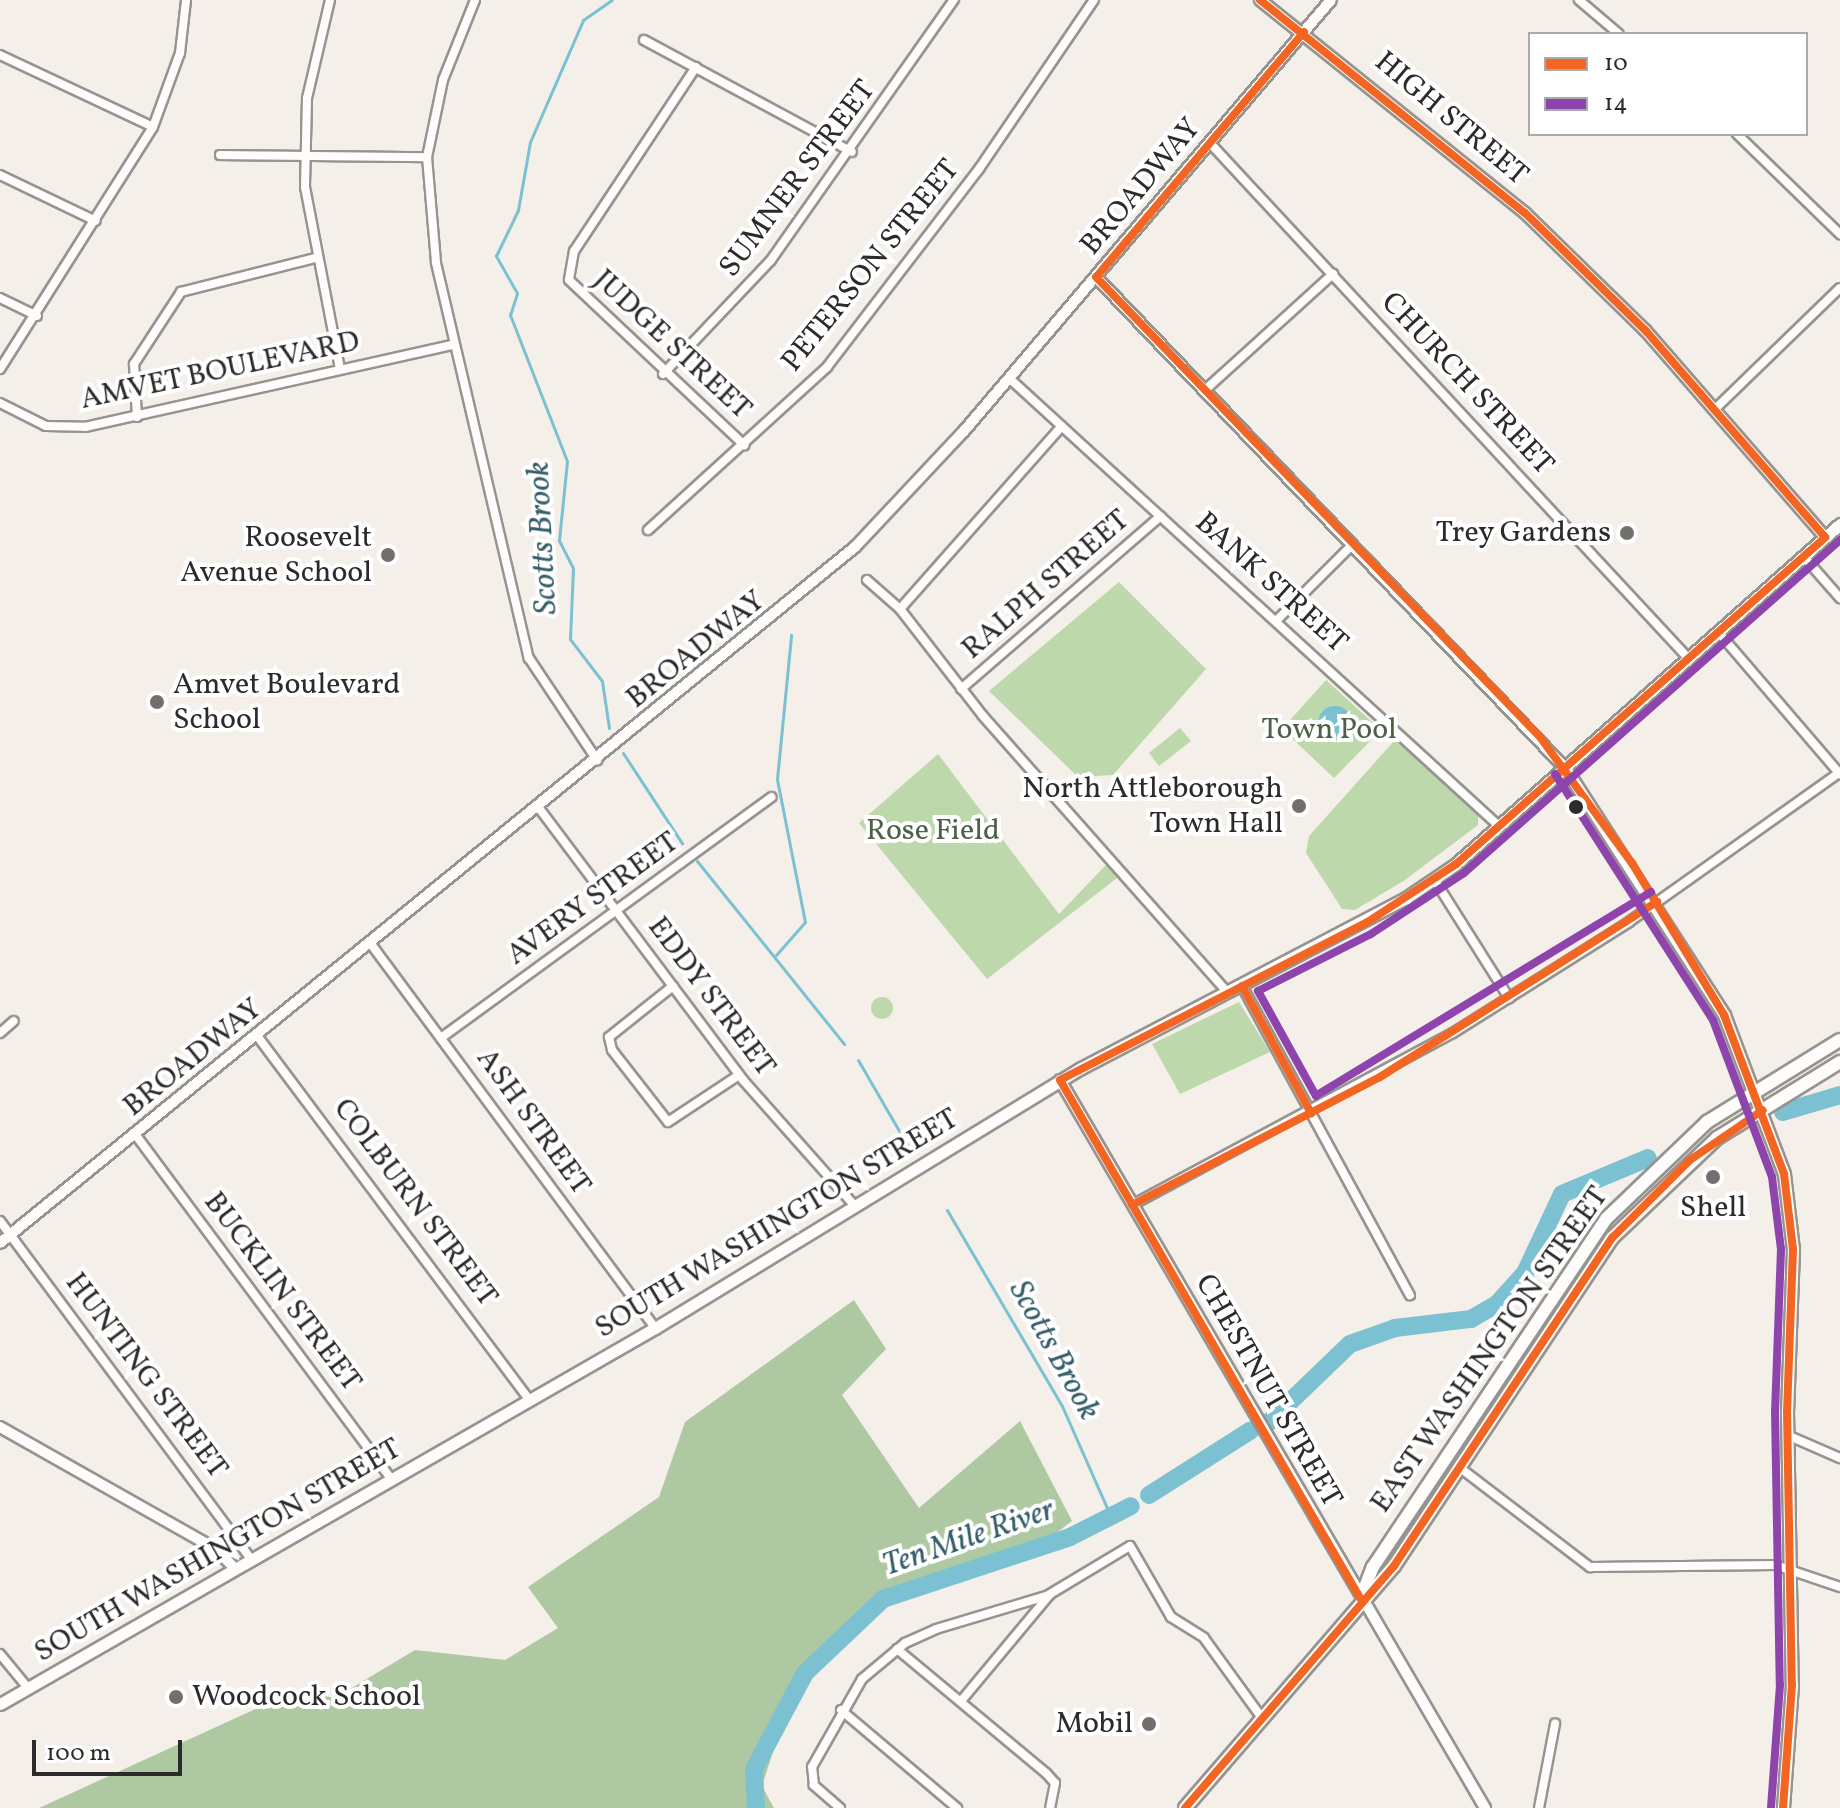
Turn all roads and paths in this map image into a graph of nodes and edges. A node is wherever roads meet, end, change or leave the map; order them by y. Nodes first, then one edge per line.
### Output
1 (186, 0) edge
2 (330, 0) edge
3 (475, 0) edge
4 (954, 0) edge
5 (1094, 0) edge
6 (1260, 0) edge
7 (1331, 0) edge
8 (1579, 0) edge
9 (1304, 32) junction
10 (1617, 32) edge
11 (644, 40) dead end
12 (0, 55) edge
13 (696, 67) junction
14 (153, 127) junction
15 (1739, 136) edge
16 (1210, 143) junction
17 (307, 152) junction
18 (852, 152) junction
19 (220, 155) dead end
20 (427, 157) junction
21 (0, 175) edge
22 (96, 221) junction
23 (1840, 234) edge
24 (315, 258) junction
25 (1333, 274) junction
26 (1096, 277) junction
27 (1840, 288) edge
28 (0, 298) edge
29 (37, 316) junction
30 (453, 345) junction
31 (0, 369) edge
32 (340, 369) junction
33 (663, 374) junction
34 (1009, 378) junction
35 (1205, 390) junction
36 (0, 403) edge
37 (1714, 410) junction
38 (137, 417) junction
39 (1062, 426) junction
40 (744, 445) junction
41 (1161, 516) junction
42 (1840, 524) edge
43 (648, 530) dead end
44 (1825, 537) junction
45 (1353, 544) junction
46 (1804, 557) junction
47 (867, 580) dead end
48 (1840, 598) edge
49 (900, 609) junction
50 (1277, 620) junction
51 (1719, 633) junction
52 (1689, 659) junction
53 (961, 689) junction
54 (598, 761) junction
55 (1565, 768) junction
56 (1840, 773) edge
57 (772, 797) dead end
58 (539, 808) junction
59 (1499, 826) junction
60 (1434, 879) junction
61 (1657, 902) junction
62 (617, 912) junction
63 (371, 944) junction
64 (673, 986) junction
65 (1242, 986) junction
66 (1227, 992) junction
67 (1509, 998) junction
68 (14, 1021) dead end
69 (0, 1033) edge
70 (258, 1037) junction
71 (441, 1038) junction
72 (1840, 1040) edge
73 (1840, 1062) edge
74 (739, 1075) junction
75 (1060, 1080) junction
76 (1755, 1090) junction
77 (1763, 1110) junction
78 (1311, 1113) junction
79 (135, 1134) junction
80 (1132, 1205) junction
81 (855, 1206) junction
82 (0, 1221) edge
83 (10, 1235) junction
84 (0, 1243) edge
85 (1410, 1295) dead end
86 (655, 1328) junction
87 (530, 1400) junction
88 (0, 1427) edge
89 (1787, 1435) junction
90 (1840, 1458) edge
91 (1459, 1467) junction
92 (391, 1479) junction
93 (252, 1560) junction
94 (1789, 1568) junction
95 (235, 1569) junction
96 (1840, 1587) edge
97 (1050, 1594) junction
98 (1360, 1598) junction
99 (897, 1649) junction
100 (0, 1654) edge
101 (28, 1688) junction
102 (961, 1701) junction
103 (0, 1704) edge
104 (841, 1710) junction
105 (1262, 1718) junction
106 (1555, 1724) dead end
107 (955, 1807) edge
108 (840, 1808) edge
109 (1050, 1808) edge
110 (1185, 1808) edge
111 (1485, 1808) edge
112 (1539, 1808) edge
113 (1783, 1808) edge

1 - 14 street
2 - 17 street
3 - 20 street
4 - 18 street, SUMNER STREET
5 - 40 street, PETERSON STREET
6 - 9 street, HIGH STREET
7 - 9 street, BROADWAY
8 - 10 street
9 - 16 street, BROADWAY
9 - 37 street, HIGH STREET
11 - 13 street
12 - 14 street
13 - 18 street
13 - 33 street, JUDGE STREET
14 - 22 street
15 - 23 street
16 - 25 street, CHURCH STREET
16 - 26 street, BROADWAY
17 - 19 street
17 - 20 street
17 - 24 street
18 - 33 street, SUMNER STREET
20 - 30 street
21 - 22 street
22 - 29 street
24 - 32 street
24 - 38 street
25 - 35 street
25 - 52 street, CHURCH STREET
26 - 34 street, BROADWAY
26 - 35 street
27 - 37 street
28 - 29 street
29 - 31 street
30 - 32 street, AMVET BOULEVARD
30 - 54 street
32 - 38 street, AMVET BOULEVARD
33 - 40 street, JUDGE STREET
34 - 39 street, BANK STREET
34 - 54 street, BROADWAY
35 - 45 street
36 - 38 street, AMVET BOULEVARD
37 - 44 street, HIGH STREET
39 - 41 street, BANK STREET
39 - 49 street
40 - 43 street, PETERSON STREET
41 - 50 street, BANK STREET
41 - 53 street, RALPH STREET
42 - 44 main road, SOUTH WASHINGTON STREET
44 - 46 main road, SOUTH WASHINGTON STREET
45 - 50 street
45 - 55 street
46 - 48 street
46 - 51 main road, SOUTH WASHINGTON STREET
47 - 49 street
49 - 53 street
50 - 59 street, BANK STREET
51 - 52 main road, SOUTH WASHINGTON STREET
51 - 56 street
52 - 55 main road, SOUTH WASHINGTON STREET
53 - 66 street
54 - 58 street, BROADWAY
55 - 59 main road, SOUTH WASHINGTON STREET
55 - 61 main road
56 - 61 street
57 - 62 street, AVERY STREET
58 - 62 street, EDDY STREET
58 - 63 street, BROADWAY
59 - 60 main road, SOUTH WASHINGTON STREET
60 - 65 main road, SOUTH WASHINGTON STREET
60 - 67 street
61 - 67 street
61 - 76 main road
62 - 64 street, EDDY STREET
62 - 71 street, AVERY STREET
63 - 70 street, BROADWAY
63 - 71 street, ASH STREET
64 - 74 street, EDDY STREET
64 - 74 street
65 - 66 main road, SOUTH WASHINGTON STREET
65 - 78 street
66 - 75 main road, SOUTH WASHINGTON STREET
67 - 78 street
68 - 69 street
70 - 79 street, BROADWAY
70 - 87 street, COLBURN STREET
71 - 86 street, ASH STREET
72 - 76 main road, EAST WASHINGTON STREET
73 - 77 main road, EAST WASHINGTON STREET
74 - 81 street, EDDY STREET
75 - 80 street, CHESTNUT STREET
75 - 81 main road, SOUTH WASHINGTON STREET
76 - 77 main road
76 - 98 main road, EAST WASHINGTON STREET
77 - 89 main road
77 - 91 main road, EAST WASHINGTON STREET
78 - 80 street
78 - 85 street
79 - 83 street, BROADWAY
79 - 92 street, BUCKLIN STREET
80 - 98 street, CHESTNUT STREET
81 - 86 main road, SOUTH WASHINGTON STREET
82 - 83 street, HUNTING STREET
83 - 84 street, BROADWAY
83 - 93 street, HUNTING STREET
86 - 87 main road, SOUTH WASHINGTON STREET
87 - 92 main road, SOUTH WASHINGTON STREET
88 - 95 street
89 - 90 street
89 - 94 main road
91 - 94 street
91 - 98 main road, EAST WASHINGTON STREET
92 - 93 main road, SOUTH WASHINGTON STREET
93 - 95 main road, SOUTH WASHINGTON STREET
94 - 96 street
94 - 113 main road
95 - 101 main road, SOUTH WASHINGTON STREET
97 - 99 street
97 - 102 street
97 - 105 street
98 - 105 main road, EAST WASHINGTON STREET
98 - 111 street, CHESTNUT STREET
99 - 102 street
99 - 104 street
100 - 101 street
101 - 103 main road, SOUTH WASHINGTON STREET
102 - 109 street
104 - 107 street
104 - 108 street
105 - 110 main road, EAST WASHINGTON STREET
106 - 112 street

